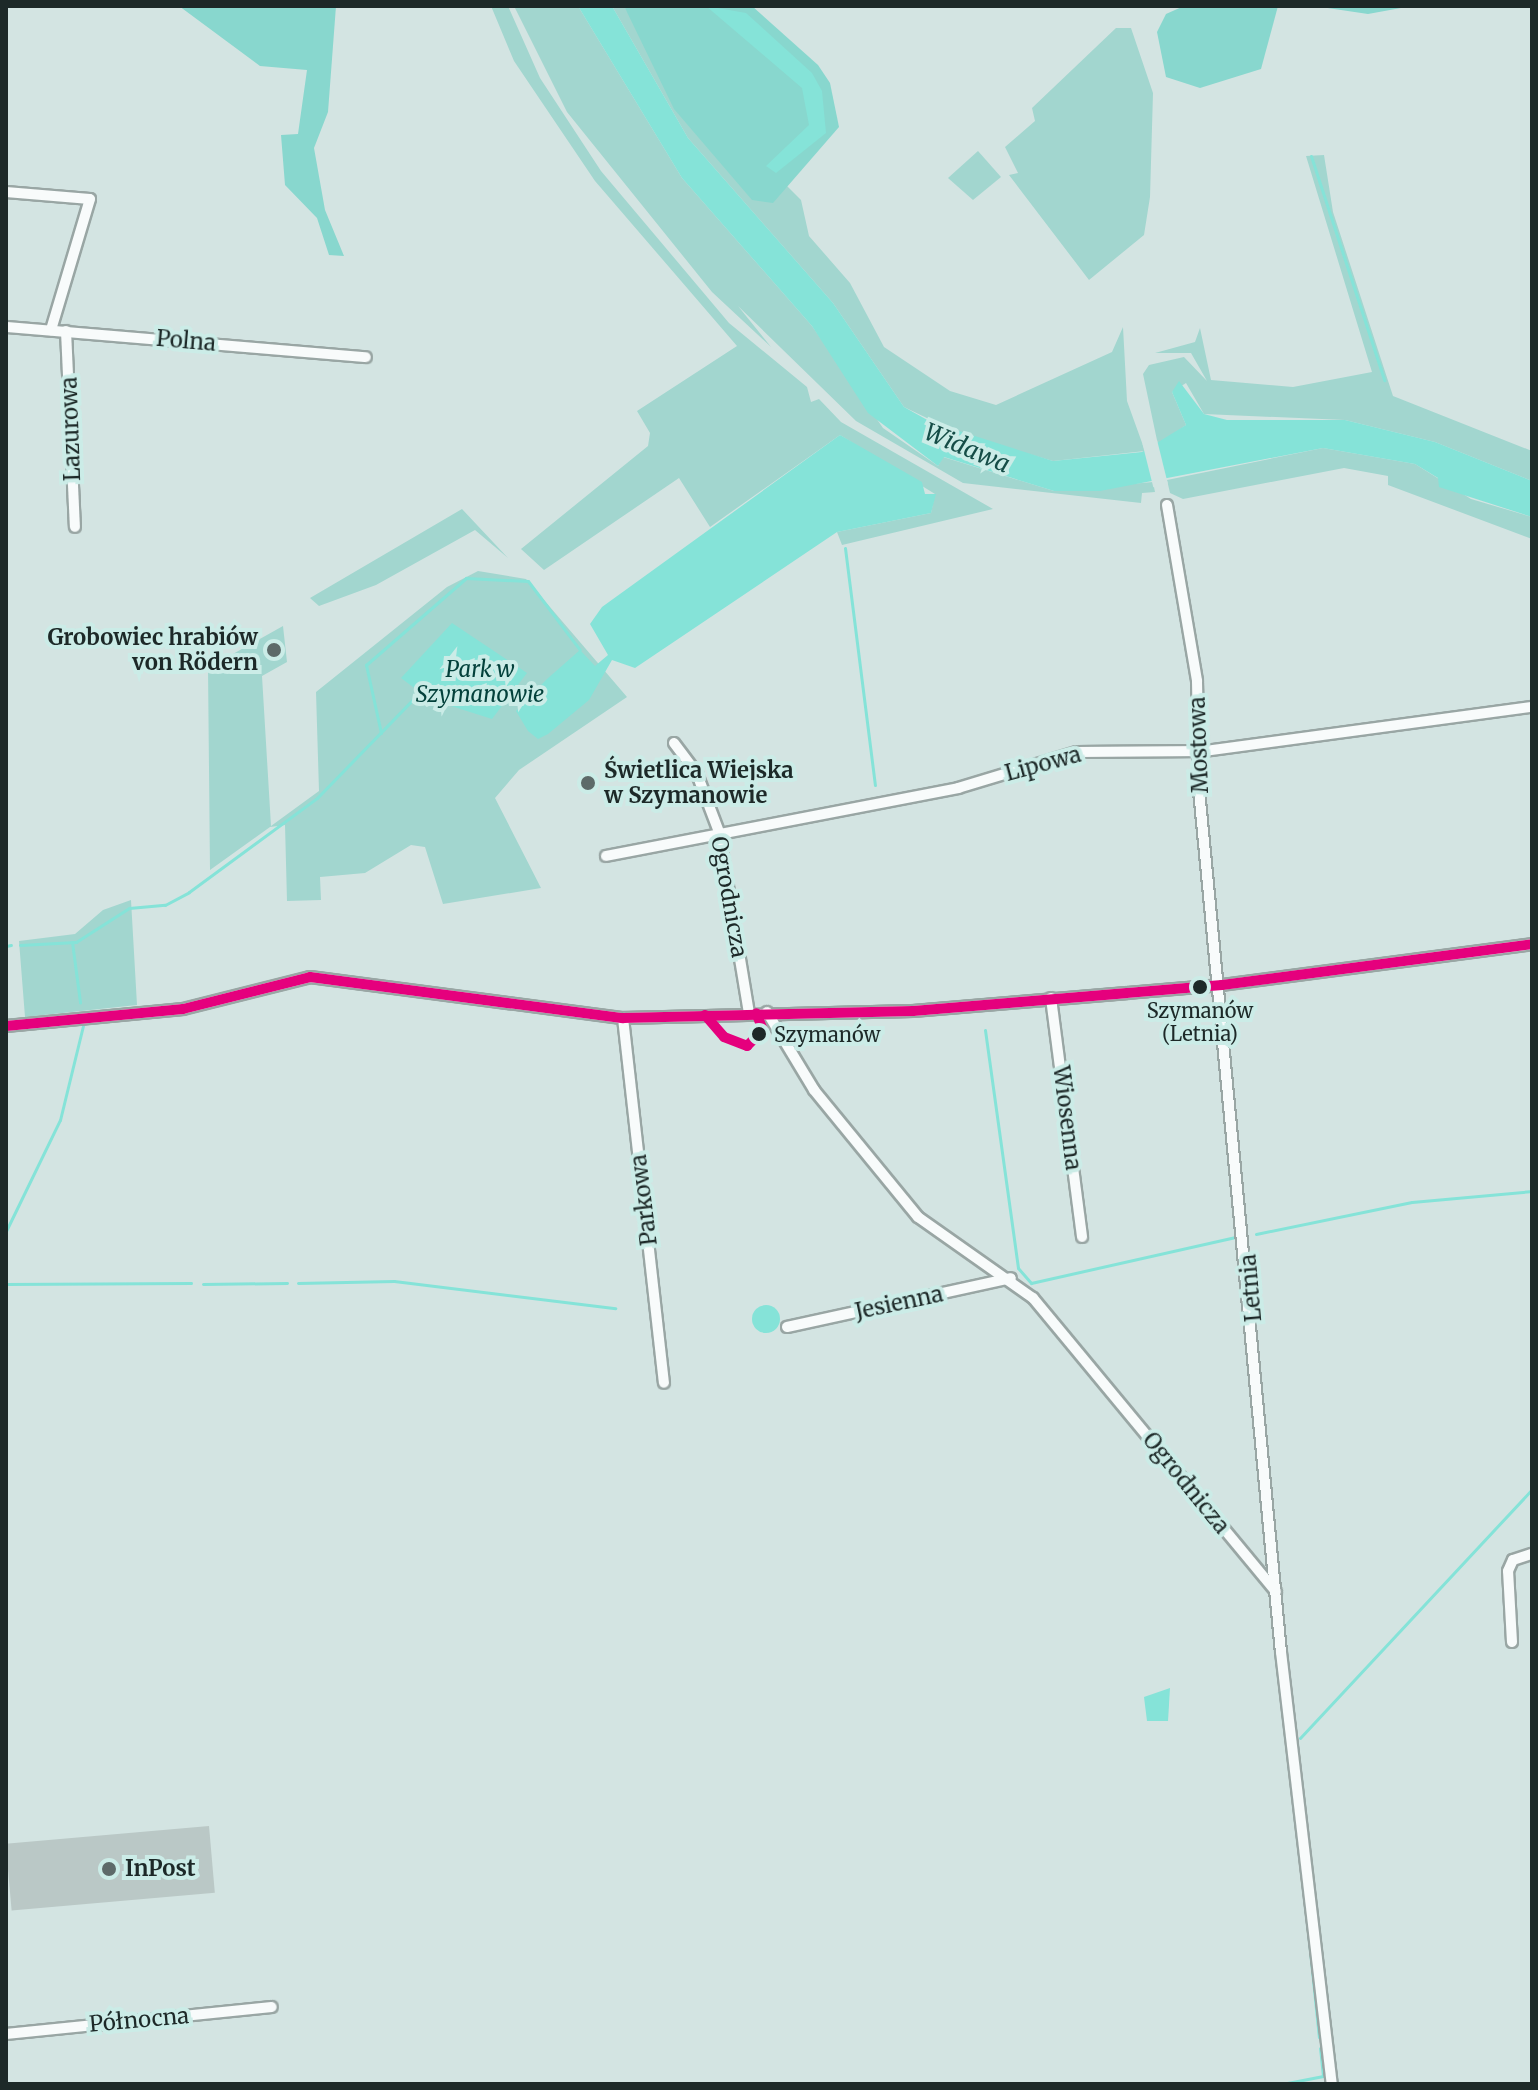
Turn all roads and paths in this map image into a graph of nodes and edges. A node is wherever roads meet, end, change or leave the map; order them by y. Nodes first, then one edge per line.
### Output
1 (6, 192) edge
2 (6, 327) edge
3 (51, 330) junction
4 (66, 331) junction
5 (366, 357) dead end
6 (1167, 505) dead end
7 (75, 527) dead end
8 (1532, 707) edge
9 (674, 743) dead end
10 (1197, 750) junction
11 (719, 832) junction
12 (606, 856) dead end
13 (1532, 944) edge
14 (1222, 985) junction
15 (1051, 998) junction
16 (757, 1013) junction
17 (623, 1018) junction
18 (6, 1026) edge
19 (1082, 1237) dead end
20 (1011, 1278) junction
21 (787, 1327) dead end
22 (664, 1383) dead end
23 (1532, 1554) edge
24 (1276, 1592) junction
25 (1512, 1642) dead end
26 (272, 2007) dead end
27 (6, 2034) edge
28 (1332, 2084) edge

1 - 3 street
2 - 3 street, Polna
3 - 4 street, Polna
4 - 5 street, Polna
4 - 7 street, Lazurowa
6 - 10 street, Mostowa
8 - 10 street, Lipowa
9 - 11 street, Ogrodnicza
10 - 11 street, Lipowa
10 - 14 street, Mostowa
11 - 12 street, Lipowa
11 - 16 street, Ogrodnicza
13 - 14 street
14 - 15 street
14 - 24 street, Letnia
15 - 16 street
15 - 19 street, Wiosenna
16 - 17 street
16 - 20 street, Ogrodnicza
17 - 18 street
17 - 22 street, Parkowa
20 - 21 street, Jesienna
20 - 24 street, Ogrodnicza
23 - 25 street
24 - 28 street
26 - 27 street, Północna

